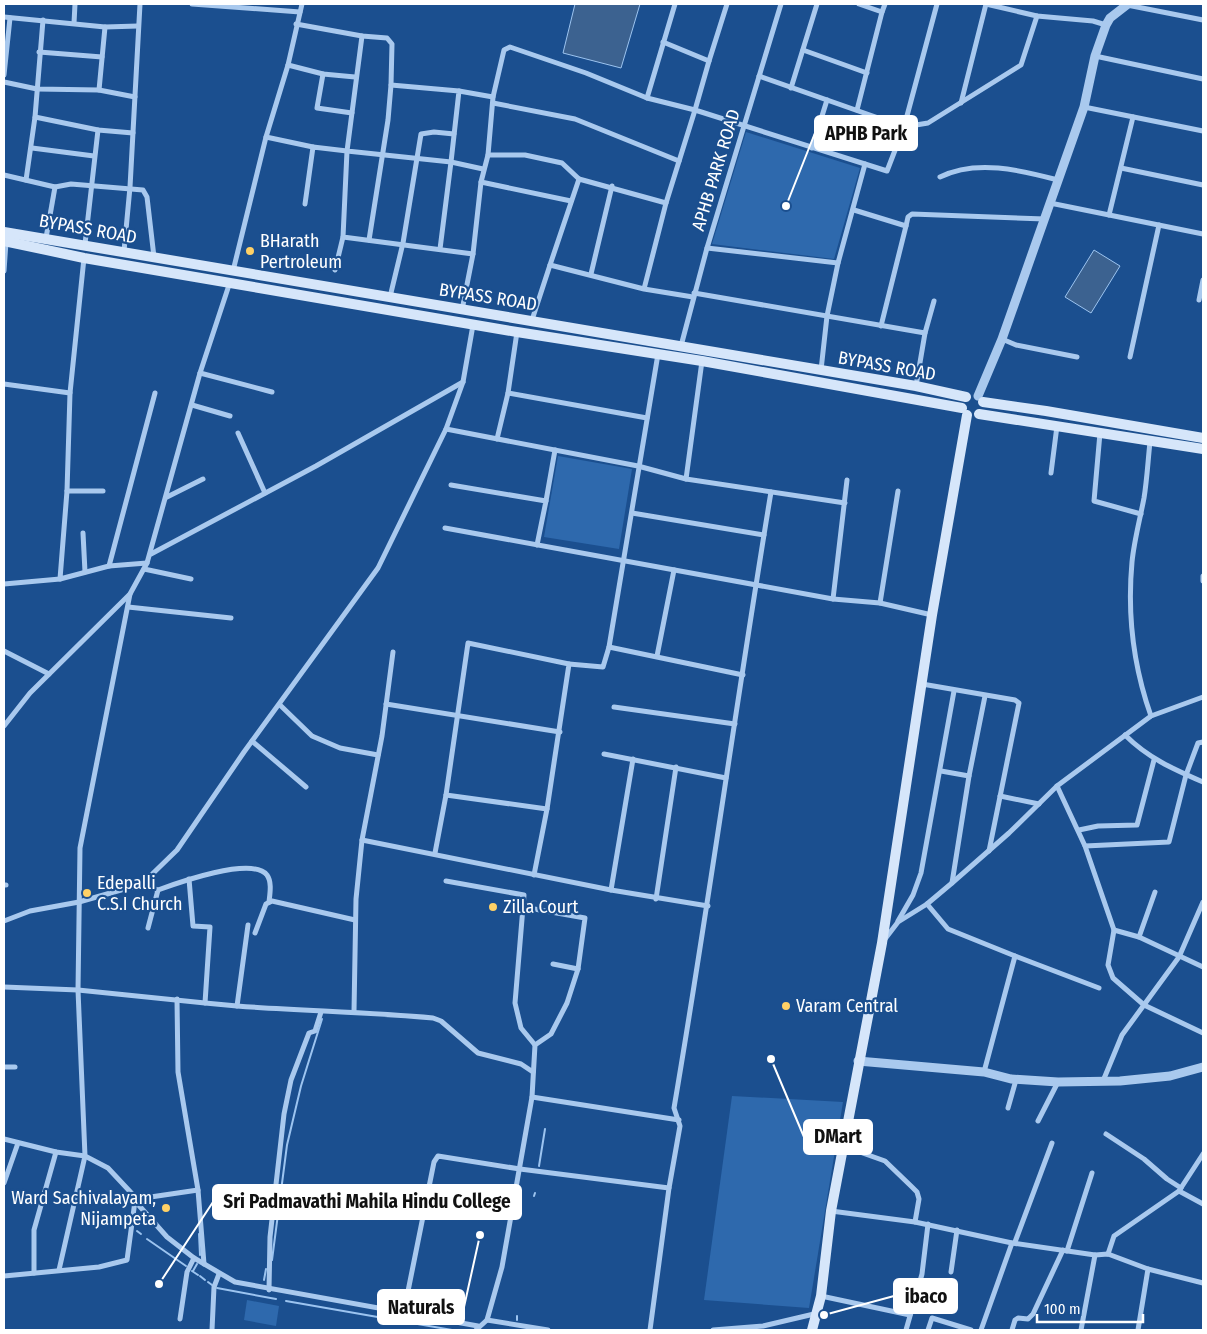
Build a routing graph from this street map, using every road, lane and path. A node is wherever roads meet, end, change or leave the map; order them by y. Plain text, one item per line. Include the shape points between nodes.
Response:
1 (75, 4) edge
2 (140, 4) edge
3 (192, 4) edge
4 (214, 4) edge
5 (302, 4) edge
6 (675, 4) edge
7 (727, 4) edge
8 (781, 4) edge
9 (816, 4) edge
10 (859, 4) edge
11 (884, 4) edge
12 (938, 4) edge
13 (986, 4) edge
14 (1127, 4) edge
15 (278, 6) edge
16 (300, 12) junction
17 (882, 12) junction
18 (1037, 16) junction
19 (7, 17) edge
20 (43, 20) junction
21 (1203, 20) edge
22 (74, 23) junction
23 (296, 24) junction
24 (1103, 24) junction
25 (138, 26) junction
26 (105, 27) junction
27 (362, 36) junction
28 (663, 42) junction
29 (803, 50) junction
30 (39, 52) junction
31 (1095, 56) junction
32 (102, 57) junction
33 (709, 61) junction
34 (288, 65) junction
35 (867, 72) junction
36 (4, 74) edge
37 (323, 74) junction
38 (759, 76) junction
39 (355, 77) junction
40 (1203, 79) edge
41 (4, 82) edge
42 (391, 85) junction
43 (791, 88) junction
44 (37, 89) junction
45 (99, 90) junction
46 (459, 92) junction
47 (135, 97) junction
48 (493, 97) junction
49 (647, 98) junction
50 (827, 100) junction
51 (493, 103) junction
52 (961, 103) junction
53 (1084, 107) junction
54 (695, 110) junction
55 (857, 110) junction
56 (352, 112) junction
57 (35, 117) junction
58 (1133, 117) junction
59 (743, 127) junction
60 (904, 127) junction
61 (98, 130) junction
62 (1203, 131) edge
63 (133, 133) junction
64 (454, 134) junction
65 (266, 137) junction
66 (313, 147) junction
67 (32, 148) junction
68 (812, 148) junction
69 (347, 151) junction
70 (383, 154) junction
71 (488, 155) junction
72 (94, 156) junction
73 (416, 157) junction
74 (679, 161) junction
75 (452, 162) junction
76 (865, 164) junction
77 (1121, 168) junction
78 (483, 169) junction
79 (4, 174) edge
80 (940, 177) dead end
81 (579, 179) junction
82 (26, 180) junction
83 (1058, 180) junction
84 (481, 182) junction
85 (90, 185) junction
86 (1203, 185) edge
87 (612, 186) junction
88 (55, 187) junction
89 (130, 187) junction
90 (571, 201) junction
91 (666, 203) junction
92 (1050, 203) junction
93 (305, 204) dead end
94 (854, 210) junction
95 (1110, 215) junction
96 (1045, 219) junction
97 (1159, 225) junction
98 (906, 226) junction
99 (1203, 234) edge
100 (342, 237) junction
101 (5, 238) edge
102 (46, 238) junction
103 (370, 240) junction
104 (85, 244) junction
105 (403, 244) junction
106 (707, 248) junction
107 (440, 249) junction
108 (124, 251) junction
109 (473, 254) junction
110 (84, 258) junction
111 (154, 258) junction
112 (550, 264) junction
113 (838, 264) junction
114 (335, 270) dead end
115 (4, 271) edge
116 (591, 274) junction
117 (231, 277) junction
118 (1203, 280) edge
119 (644, 289) junction
120 (694, 295) junction
121 (390, 297) junction
122 (1199, 300) dead end
123 (934, 301) dead end
124 (462, 310) junction
125 (827, 316) junction
126 (532, 320) junction
127 (473, 324) junction
128 (881, 326) junction
129 (517, 332) junction
130 (925, 333) junction
131 (1002, 340) junction
132 (681, 346) junction
133 (658, 354) junction
134 (1130, 356) dead end
135 (1077, 357) dead end
136 (702, 361) junction
137 (821, 370) junction
138 (200, 373) junction
139 (463, 382) junction
140 (4, 384) edge
141 (916, 386) junction
142 (272, 392) dead end
143 (70, 393) junction
144 (155, 393) dead end
145 (508, 393) junction
146 (966, 397) junction
147 (980, 399) junction
148 (192, 404) junction
149 (964, 411) junction
150 (979, 414) junction
151 (230, 416) dead end
152 (647, 418) junction
153 (1057, 426) junction
154 (446, 429) junction
155 (238, 433) dead end
156 (1100, 433) junction
157 (1203, 438) edge
158 (497, 439) junction
159 (1150, 442) junction
160 (1203, 449) edge
161 (555, 450) junction
162 (638, 466) junction
163 (1051, 473) dead end
164 (203, 479) dead end
165 (686, 479) junction
166 (847, 480) dead end
167 (451, 485) dead end
168 (103, 491) dead end
169 (898, 491) dead end
170 (67, 492) junction
171 (771, 492) junction
172 (265, 493) junction
173 (167, 497) junction
174 (546, 501) junction
175 (845, 504) junction
176 (632, 513) junction
177 (1141, 514) junction
178 (445, 528) dead end
179 (83, 533) dead end
180 (764, 535) junction
181 (537, 545) junction
182 (151, 554) junction
183 (624, 560) junction
184 (109, 566) junction
185 (146, 566) junction
186 (674, 570) junction
187 (85, 572) junction
188 (1203, 576) edge
189 (60, 579) junction
190 (191, 579) dead end
191 (1203, 581) edge
192 (4, 584) edge
193 (758, 585) junction
194 (130, 594) junction
195 (833, 599) junction
196 (880, 604) junction
197 (128, 607) junction
198 (932, 615) junction
199 (231, 618) dead end
200 (609, 647) junction
201 (4, 651) edge
202 (393, 652) dead end
203 (657, 656) junction
204 (569, 664) junction
205 (49, 674) junction
206 (743, 675) junction
207 (922, 684) junction
208 (954, 691) junction
209 (985, 696) junction
210 (1203, 697) edge
211 (386, 704) junction
212 (280, 705) junction
213 (614, 707) dead end
214 (456, 716) junction
215 (1151, 716) junction
216 (734, 724) junction
217 (4, 726) edge
218 (560, 732) junction
219 (1125, 735) junction
220 (252, 741) junction
221 (1203, 742) edge
222 (604, 754) dead end
223 (378, 755) junction
224 (633, 759) junction
225 (1154, 760) junction
226 (676, 767) junction
227 (941, 772) junction
228 (1186, 775) junction
229 (969, 776) junction
230 (726, 778) junction
231 (1203, 782) edge
232 (1057, 786) junction
233 (306, 787) dead end
234 (446, 795) junction
235 (1000, 796) junction
236 (1039, 804) junction
237 (547, 809) junction
238 (1079, 830) junction
239 (362, 840) junction
240 (1086, 846) junction
241 (989, 852) junction
242 (435, 853) junction
243 (534, 875) junction
244 (189, 879) junction
245 (446, 881) dead end
246 (952, 883) junction
247 (142, 884) junction
248 (158, 890) junction
249 (611, 890) junction
250 (1155, 892) dead end
251 (656, 899) junction
252 (79, 902) junction
253 (268, 902) junction
254 (1203, 902) edge
255 (927, 904) junction
256 (708, 906) junction
257 (523, 907) junction
258 (4, 920) edge
259 (355, 920) junction
260 (898, 922) junction
261 (248, 926) dead end
262 (148, 928) dead end
263 (1114, 930) junction
264 (255, 933) dead end
265 (1139, 937) junction
266 (882, 943) junction
267 (1015, 956) junction
268 (1179, 958) junction
269 (553, 964) dead end
270 (1203, 967) edge
271 (578, 968) junction
272 (4, 987) edge
273 (1099, 988) dead end
274 (78, 990) junction
275 (177, 999) junction
276 (205, 1003) junction
277 (1144, 1005) junction
278 (237, 1006) junction
279 (354, 1011) junction
280 (321, 1012) junction
281 (1203, 1033) edge
282 (535, 1045) junction
283 (858, 1061) junction
284 (4, 1067) edge
285 (15, 1067) dead end
286 (1203, 1067) edge
287 (533, 1072) junction
288 (984, 1072) junction
289 (1016, 1080) junction
290 (1103, 1081) junction
291 (1058, 1082) junction
292 (532, 1097) junction
293 (1008, 1108) dead end
294 (679, 1120) junction
295 (1038, 1121) dead end
296 (1106, 1134) dead end
297 (4, 1139) edge
298 (1052, 1142) dead end
299 (18, 1143) junction
300 (843, 1146) junction
301 (56, 1152) junction
302 (1203, 1154) edge
303 (85, 1156) junction
304 (1197, 1164) junction
305 (1203, 1166) edge
306 (520, 1169) junction
307 (1092, 1173) dead end
308 (4, 1183) edge
309 (669, 1188) junction
310 (198, 1190) junction
311 (1180, 1190) junction
312 (136, 1200) junction
313 (1203, 1204) edge
314 (831, 1211) junction
315 (915, 1222) junction
316 (928, 1224) junction
317 (957, 1230) junction
318 (1013, 1242) junction
319 (1065, 1251) junction
320 (1108, 1254) junction
321 (1095, 1255) junction
322 (194, 1258) junction
323 (204, 1264) junction
324 (59, 1270) junction
325 (1148, 1270) junction
326 (951, 1272) dead end
327 (34, 1273) junction
328 (219, 1274) junction
329 (4, 1276) edge
330 (1203, 1283) edge
331 (269, 1290) junction
332 (820, 1296) junction
333 (404, 1311) junction
334 (814, 1314) junction
335 (910, 1315) junction
336 (180, 1319) dead end
337 (487, 1320) junction
338 (477, 1328) edge
339 (739, 1329) edge
340 (212, 1330) edge
341 (547, 1330) edge
342 (650, 1330) edge
343 (713, 1330) edge
344 (812, 1330) edge
345 (906, 1330) edge
346 (928, 1330) edge
347 (971, 1330) edge
348 (980, 1330) edge
349 (1012, 1330) edge
350 (1081, 1330) edge
351 (1138, 1330) edge

1 - 22 street
2 - 25 street
3 - 4 street
4 - 15 street
5 - 16 street
6 - 28 street
7 - 33 street
8 - 38 street, APHB PARK ROAD
9 - 29 street
10 - 17 street
11 - 17 street
12 - 60 street
13 - 18 street
13 - 52 street
14 - 21 street
14 - 24 street
15 - 16 street
16 - 23 street
17 - 35 street
18 - 24 street
18 - 52 street via 1021,64
19 - 20 street
19 - 36 street
20 - 22 street
20 - 30 street
22 - 26 street
23 - 27 street
23 - 34 street
24 - 31 street
25 - 26 street
25 - 47 street
26 - 32 street
27 - 39 street
27 - 42 street via 390,40
28 - 33 street
28 - 49 street
29 - 35 street
29 - 43 street
30 - 32 street
30 - 44 street
31 - 40 street
31 - 53 street
32 - 45 street
33 - 54 street
34 - 37 street
34 - 65 street
35 - 55 street
37 - 39 street
37 - 56 street via 317,108
38 - 43 street
38 - 59 street, APHB PARK ROAD
39 - 56 street
41 - 44 street
42 - 46 street
42 - 70 street
43 - 50 street
44 - 45 street
44 - 57 street
45 - 47 street
46 - 48 street
46 - 64 street
47 - 63 street
48 - 49 street via 500,59 504,50 510,47
48 - 51 street
49 - 54 street
50 - 55 street
50 - 68 street
51 - 71 street
51 - 74 street via 574,119
52 - 60 street via 928,124
53 - 58 street
53 - 83 street
54 - 59 street
54 - 74 street
55 - 60 street
56 - 69 street
57 - 61 street
57 - 67 street
58 - 62 street
58 - 77 street
59 - 68 street
59 - 106 street, APHB PARK ROAD
60 - 76 street via 887,171
61 - 63 street
61 - 72 street
63 - 89 street
64 - 73 street via 421,134
64 - 75 street
65 - 66 street
65 - 117 street
66 - 69 street
66 - 93 street
67 - 72 street
67 - 82 street
68 - 76 street
69 - 70 street
69 - 100 street
70 - 73 street
70 - 103 street
71 - 78 street
71 - 81 street via 525,155 562,163
72 - 85 street
73 - 75 street
73 - 105 street
74 - 91 street
75 - 78 street
75 - 107 street
76 - 94 street
77 - 86 street
77 - 95 street
78 - 84 street
79 - 82 street
80 - 83 street via 971,166
81 - 87 street
81 - 90 street
82 - 88 street
83 - 92 street
84 - 90 street
84 - 109 street
85 - 88 street
85 - 89 street
85 - 104 street
87 - 91 street
87 - 116 street
88 - 102 street
89 - 108 street
89 - 111 street via 143,190 147,197
90 - 112 street
91 - 119 street
92 - 95 street
92 - 96 street
94 - 98 street
94 - 113 street
95 - 97 street
96 - 98 street via 918,214 908,218
96 - 131 street
97 - 99 street
97 - 134 street
98 - 128 street
100 - 103 street
100 - 114 street
101 - 102 main road, BYPASS ROAD
101 - 110 main road, BYPASS ROAD
101 - 115 street
102 - 104 main road, BYPASS ROAD
103 - 105 street
104 - 108 main road, BYPASS ROAD
105 - 107 street
105 - 121 street
106 - 113 street
106 - 120 street, APHB PARK ROAD
107 - 109 street
108 - 111 main road, BYPASS ROAD
109 - 124 street
110 - 117 main road, BYPASS ROAD
110 - 143 street
111 - 117 main road, BYPASS ROAD
112 - 116 street
112 - 126 street
113 - 125 street
116 - 119 street
117 - 121 main road, BYPASS ROAD
117 - 127 main road, BYPASS ROAD
117 - 138 street
118 - 122 street
119 - 120 street
120 - 125 street
120 - 132 street, APHB PARK ROAD
121 - 124 main road, BYPASS ROAD
123 - 130 street
124 - 126 main road, BYPASS ROAD
125 - 128 street
125 - 137 street
126 - 132 main road, BYPASS ROAD
127 - 129 main road, BYPASS ROAD
127 - 139 street
128 - 130 street
129 - 133 main road, BYPASS ROAD
129 - 145 street
130 - 141 street
131 - 135 street
131 - 147 street
132 - 137 main road, BYPASS ROAD
133 - 136 main road, BYPASS ROAD
133 - 152 street
136 - 149 main road, BYPASS ROAD
136 - 165 street
137 - 141 main road, BYPASS ROAD
138 - 142 street
138 - 148 street
139 - 154 street
139 - 172 street
140 - 143 street
141 - 146 main road, BYPASS ROAD
143 - 170 street
144 - 184 street
145 - 152 street
145 - 158 street
146 - 147 main road via 972,395
146 - 149 main road
147 - 150 main road via 983,409
147 - 157 main road
148 - 151 street
148 - 173 street
149 - 150 main road via 973,416
149 - 198 main road
150 - 153 main road
152 - 162 street
153 - 156 main road
153 - 163 street
154 - 158 street
154 - 212 street via 378,568
155 - 172 street
156 - 159 main road
156 - 177 street via 1094,501
158 - 161 street
159 - 160 main road
159 - 177 street
161 - 162 street
161 - 174 street
162 - 165 street
162 - 176 street
164 - 173 street
165 - 171 street
166 - 175 street
167 - 174 street
168 - 170 street
169 - 196 street
170 - 189 street
171 - 175 street
171 - 180 street
172 - 182 street
173 - 182 street
174 - 181 street
175 - 195 street
176 - 180 street
176 - 183 street
177 - 215 street via 1132,561 1130,615 1139,682
178 - 181 street
179 - 187 street
180 - 193 street
181 - 183 street
182 - 185 street
183 - 186 street
183 - 200 street
184 - 185 street
184 - 187 street
185 - 190 street
185 - 194 street
186 - 193 street
186 - 203 street
187 - 189 street
188 - 191 street
189 - 192 street
193 - 195 street
193 - 206 street
194 - 197 street
194 - 205 street
195 - 196 street
196 - 198 street
197 - 199 street
197 - 252 street via 80,848
198 - 207 main road
200 - 203 street
200 - 204 street via 603,667
201 - 205 street
202 - 211 street
203 - 206 street
204 - 214 street via 468,643
204 - 218 street
205 - 217 street
206 - 216 street
207 - 208 street
207 - 266 main road
208 - 209 street
208 - 227 street
209 - 229 street
209 - 235 street via 1018,703
210 - 215 street
211 - 214 street
211 - 223 street
212 - 220 street
212 - 223 street via 312,736 340,748
213 - 216 street
214 - 218 street
214 - 234 street
215 - 219 street
216 - 230 street
218 - 237 street
219 - 225 street
219 - 232 street
220 - 233 street
220 - 247 street via 177,850
221 - 228 street via 1196,746
222 - 224 street
223 - 239 street
224 - 226 street
224 - 249 street
225 - 228 street
225 - 238 street via 1137,825
226 - 230 street
226 - 251 street
227 - 229 street
227 - 260 street via 919,881
228 - 231 street
228 - 240 street via 1169,842
229 - 246 street
230 - 256 street
232 - 236 street
232 - 238 street
234 - 237 street
234 - 242 street
235 - 236 street
235 - 241 street
236 - 241 street
237 - 243 street
238 - 240 street
239 - 242 street
239 - 259 street
240 - 263 street
241 - 246 street
242 - 243 street
243 - 249 street
244 - 248 street
244 - 253 street via 243,868 260,869 268,876
244 - 276 street via 193,926 210,927
245 - 257 street via 524,894
246 - 255 street
247 - 248 street
247 - 252 street
248 - 262 street
249 - 251 street
250 - 265 street
251 - 256 street
252 - 258 street via 30,911
252 - 274 street
253 - 259 street
253 - 264 street
254 - 268 street
255 - 260 street
255 - 267 street via 948,929
256 - 294 street via 674,1108
257 - 271 street via 585,918
257 - 282 street via 515,1003 521,1028
259 - 279 street
260 - 266 street
261 - 278 street
263 - 265 street
263 - 277 street via 1108,965 1113,978
265 - 268 street
266 - 283 main road
267 - 273 street
267 - 288 street
268 - 270 street
268 - 277 street
269 - 271 street
271 - 282 street via 567,1003 551,1034
272 - 274 street
274 - 275 street
274 - 303 street
275 - 276 street
275 - 310 street via 178,1072
276 - 278 street
277 - 281 street
277 - 290 street via 1122,1035
278 - 280 street
279 - 280 street
279 - 287 street via 433,1018 441,1021 478,1053 521,1064
280 - 331 street via 315,1031 309,1033 284,1114 270,1237
282 - 287 street
283 - 288 street
283 - 300 main road
284 - 285 street
286 - 290 street via 1170,1076
287 - 292 street
288 - 289 street
289 - 291 street
289 - 293 street
290 - 291 street
291 - 295 street
292 - 294 street
292 - 306 street
294 - 309 street
296 - 311 street via 1144,1159
297 - 299 street
298 - 318 street
299 - 301 street
299 - 308 street
300 - 314 main road
300 - 315 street via 886,1161 912,1187 919,1199
301 - 303 street
301 - 327 street via 34,1230
302 - 304 street
303 - 312 street via 108,1168
303 - 324 street
304 - 305 street
304 - 311 street
306 - 309 street
306 - 333 street via 441,1155 435,1158
306 - 337 street via 502,1267
307 - 319 street
309 - 342 street
310 - 312 street
310 - 323 street
311 - 313 street
311 - 320 street via 1114,1236
312 - 322 street via 162,1232
312 - 324 street via 127,1260 99,1267
314 - 315 street
314 - 332 main road
315 - 316 street
316 - 317 street
316 - 335 street via 922,1274
317 - 318 street
317 - 326 street
318 - 319 street
318 - 348 street
319 - 321 street
319 - 349 street via 1033,1314 1028,1319 1015,1320
320 - 321 street
320 - 325 street
321 - 350 street
322 - 323 street
322 - 336 street via 187,1272
323 - 328 street
324 - 327 street
325 - 330 street
325 - 351 street
327 - 329 street
328 - 331 street via 235,1282
328 - 340 street via 214,1287
331 - 333 street
332 - 334 main road
332 - 335 street
333 - 338 street
334 - 339 street
334 - 344 main road
335 - 345 street
337 - 338 street
337 - 341 street
339 - 343 street
346 - 347 street via 932,1318

